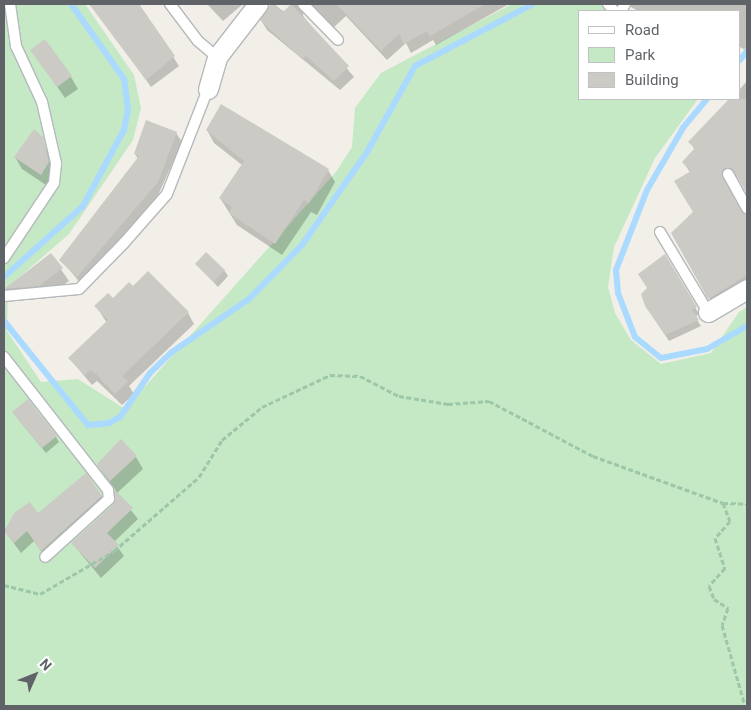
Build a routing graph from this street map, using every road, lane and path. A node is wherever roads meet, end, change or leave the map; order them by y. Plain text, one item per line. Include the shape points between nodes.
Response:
1 (10, 4) edge
2 (170, 4) edge
3 (258, 4) edge
4 (303, 4) edge
5 (338, 40) dead end
6 (216, 57) junction
7 (208, 89) joint
8 (728, 174) dead end
9 (747, 208) edge
10 (660, 232) dead end
11 (4, 258) edge
12 (747, 289) edge
13 (4, 296) edge
14 (708, 312) joint
15 (4, 358) edge
16 (723, 503) junction
17 (747, 504) edge
18 (45, 557) dead end
19 (4, 585) edge
20 (746, 706) edge

1 - 11 lane via 16,46 47,117 56,163 54,183
2 - 6 lane via 198,42
3 - 6 street
4 - 5 lane
6 - 7 street
7 - 13 lane via 167,194 79,289
8 - 9 lane
10 - 14 lane
12 - 14 street
15 - 18 lane via 108,490 109,499
16 - 17 path
16 - 19 path via 593,456 489,401 448,404 399,396 360,376 330,375 262,407 222,440 199,477 114,552 40,594
16 - 20 path via 730,521 715,538 725,568 709,586 714,598 728,608 722,625

